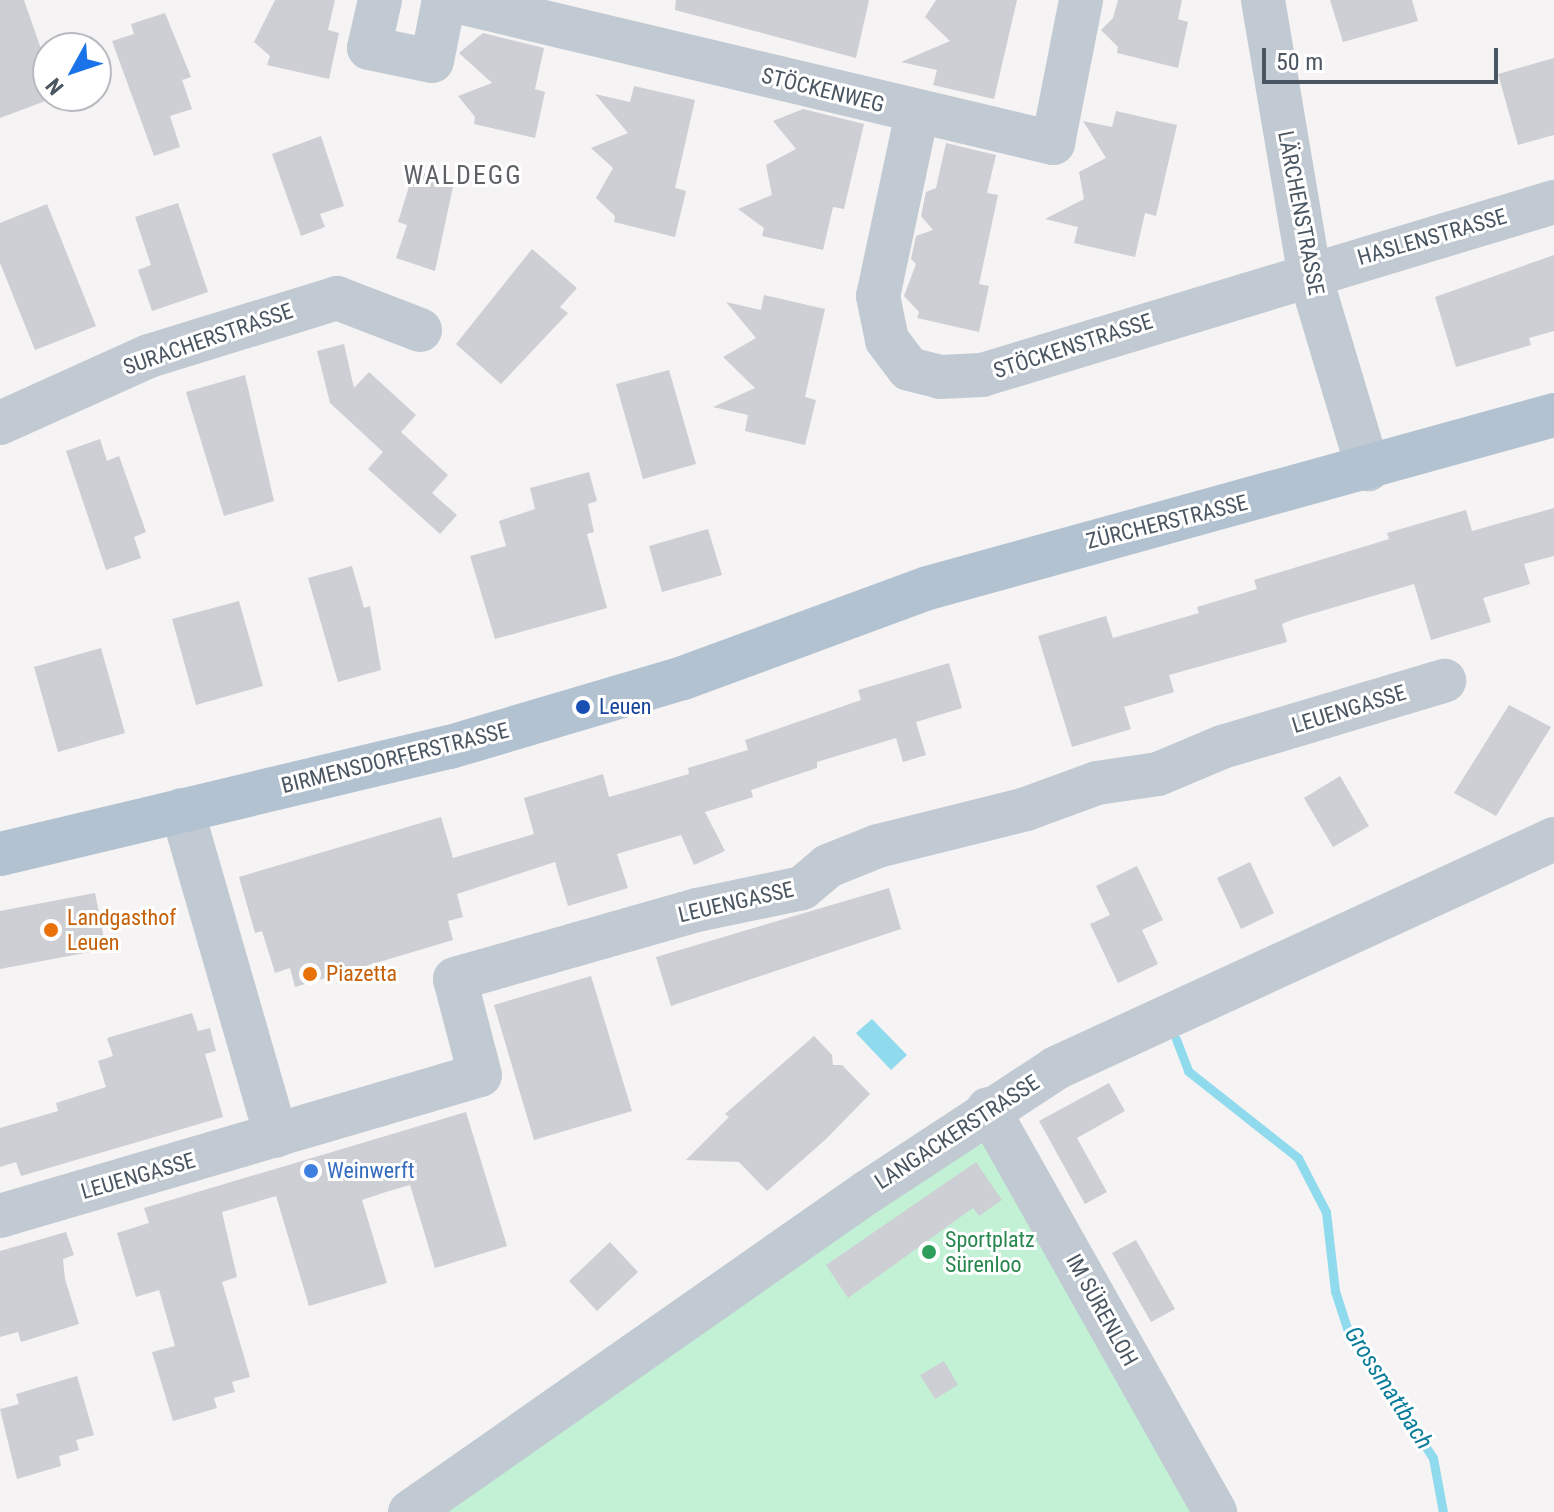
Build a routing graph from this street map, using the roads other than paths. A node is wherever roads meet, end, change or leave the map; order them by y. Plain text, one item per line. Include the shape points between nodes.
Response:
1 (380, 0) edge
2 (444, 0) edge
3 (451, 0) edge
4 (1081, 0) edge
5 (1263, 0) edge
6 (917, 113) junction
7 (1554, 202) edge
8 (1309, 272) junction
9 (420, 330) dead end
10 (1554, 415) edge
11 (0, 423) edge
12 (1368, 469) junction
13 (785, 643) joint
14 (1444, 681) dead end
15 (182, 810) junction
16 (1554, 839) edge
17 (0, 854) edge
18 (988, 1109) junction
19 (276, 1136) junction
20 (0, 1216) edge
21 (410, 1512) edge
22 (1215, 1512) edge

1 - 2 street via 369,48 432,61
3 - 6 street, STÖCKENWEG
4 - 6 street, STÖCKENWEG via 1053,143
5 - 8 street, LÄRCHENSTRASSE
6 - 8 street, STÖCKENSTRASSE via 878,296 887,340 909,369 940,377 982,375
7 - 8 street, HASLENSTRASSE
8 - 12 street, LÄRCHENSTRASSE
9 - 11 street, SURACHERSTRASSE via 337,298 149,356
10 - 12 main road, ZÜRCHERSTRASSE
12 - 13 main road, ZÜRCHERSTRASSE via 928,588
13 - 15 main road, BIRMENSDORFERSTRASSE via 450,747
14 - 19 street, LEUENGASSE via 1222,747 1158,774 1097,783 1026,809 878,846 828,866 802,888 697,910 455,979 480,1075
15 - 17 main road, BIRMENSDORFERSTRASSE
15 - 19 street
16 - 18 street, LANGACKERSTRASSE via 1129,1031
18 - 21 street, LANGACKERSTRASSE
18 - 22 street, IM SÜRENLOH
19 - 20 street, LEUENGASSE

